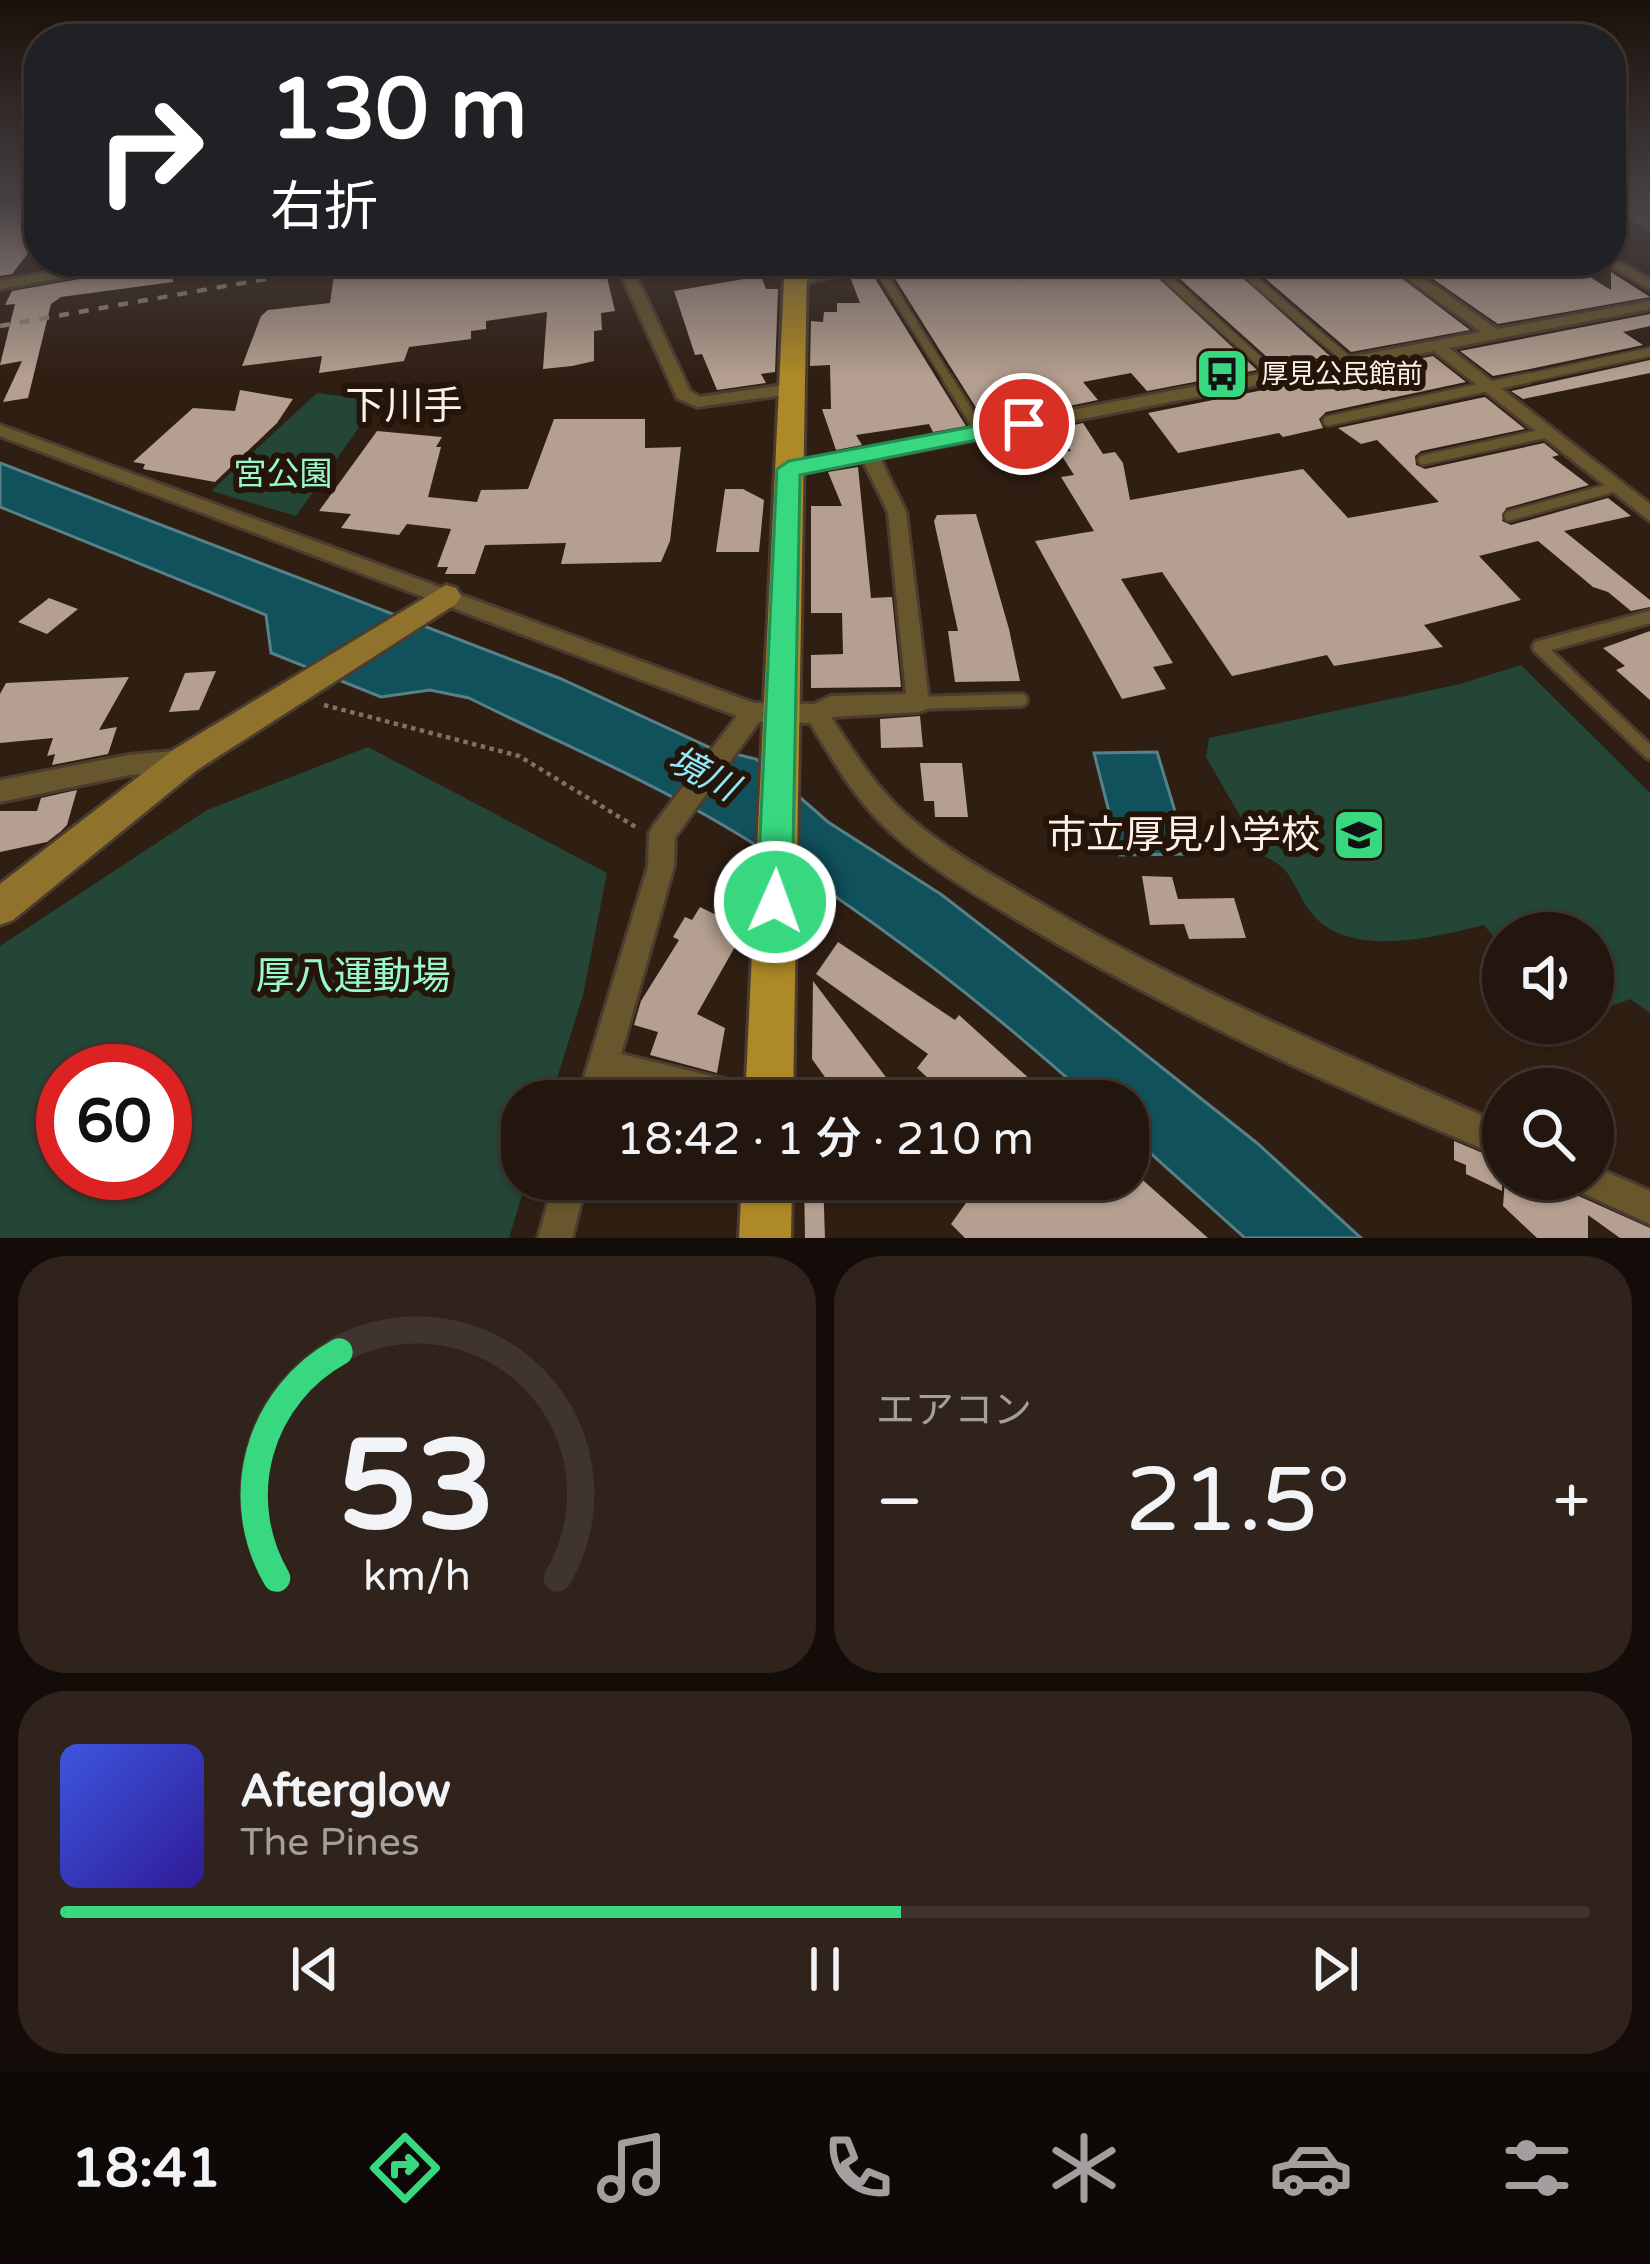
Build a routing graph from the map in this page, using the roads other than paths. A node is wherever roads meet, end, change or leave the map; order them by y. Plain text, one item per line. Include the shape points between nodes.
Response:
1 (48, 276) edge
2 (629, 276) edge
3 (796, 276) edge
4 (884, 276) edge
5 (1165, 276) edge
6 (1250, 276) edge
7 (1411, 276) edge
8 (36, 278) joint
9 (0, 285) edge
10 (1650, 305) edge
11 (1495, 335) junction
12 (1437, 346) junction
13 (1650, 352) edge
14 (1351, 363) junction
15 (1277, 376) junction
16 (1486, 385) junction
17 (790, 389) junction
18 (1328, 421) dead end
19 (0, 430) edge
20 (982, 433) junction
21 (1547, 433) junction
22 (869, 454) junction
23 (1423, 460) dead end
24 (789, 469) junction
25 (1616, 487) junction
26 (1650, 514) edge
27 (1509, 516) dead end
28 (436, 603) junction
29 (1650, 617) edge
30 (1022, 700) dead end
31 (918, 703) junction
32 (775, 720) junction
33 (1650, 753) edge
34 (185, 760) junction
35 (0, 790) edge
36 (0, 907) edge
37 (602, 1064) junction
38 (598, 1080) edge
39 (667, 1080) edge
40 (770, 1080) edge
41 (1482, 1131) edge
42 (1614, 1191) edge
43 (565, 1200) edge
44 (766, 1200) edge
45 (1650, 1208) edge
46 (555, 1238) edge
47 (765, 1238) edge

1 - 8 street
2 - 17 street via 683,394 697,402
3 - 17 main road
4 - 20 lane
5 - 15 lane
6 - 14 lane
7 - 11 street
8 - 9 street
10 - 11 street
11 - 12 street
12 - 14 street
12 - 16 street
13 - 16 lane
14 - 15 street
15 - 20 street
16 - 18 lane
16 - 21 street
17 - 24 main road
19 - 28 street
20 - 22 street
21 - 23 lane
21 - 25 street
22 - 24 street
22 - 31 street via 896,512
24 - 32 main road
25 - 26 street
25 - 27 lane
28 - 32 street
28 - 34 street
29 - 33 lane via 1539,647
30 - 31 lane
31 - 32 street via 831,705
32 - 37 street via 661,838 661,866
32 - 40 main road
32 - 41 street via 898,824 1068,937
34 - 35 street
34 - 36 street
37 - 38 street
37 - 39 street
42 - 45 street
43 - 46 street
44 - 47 main road

